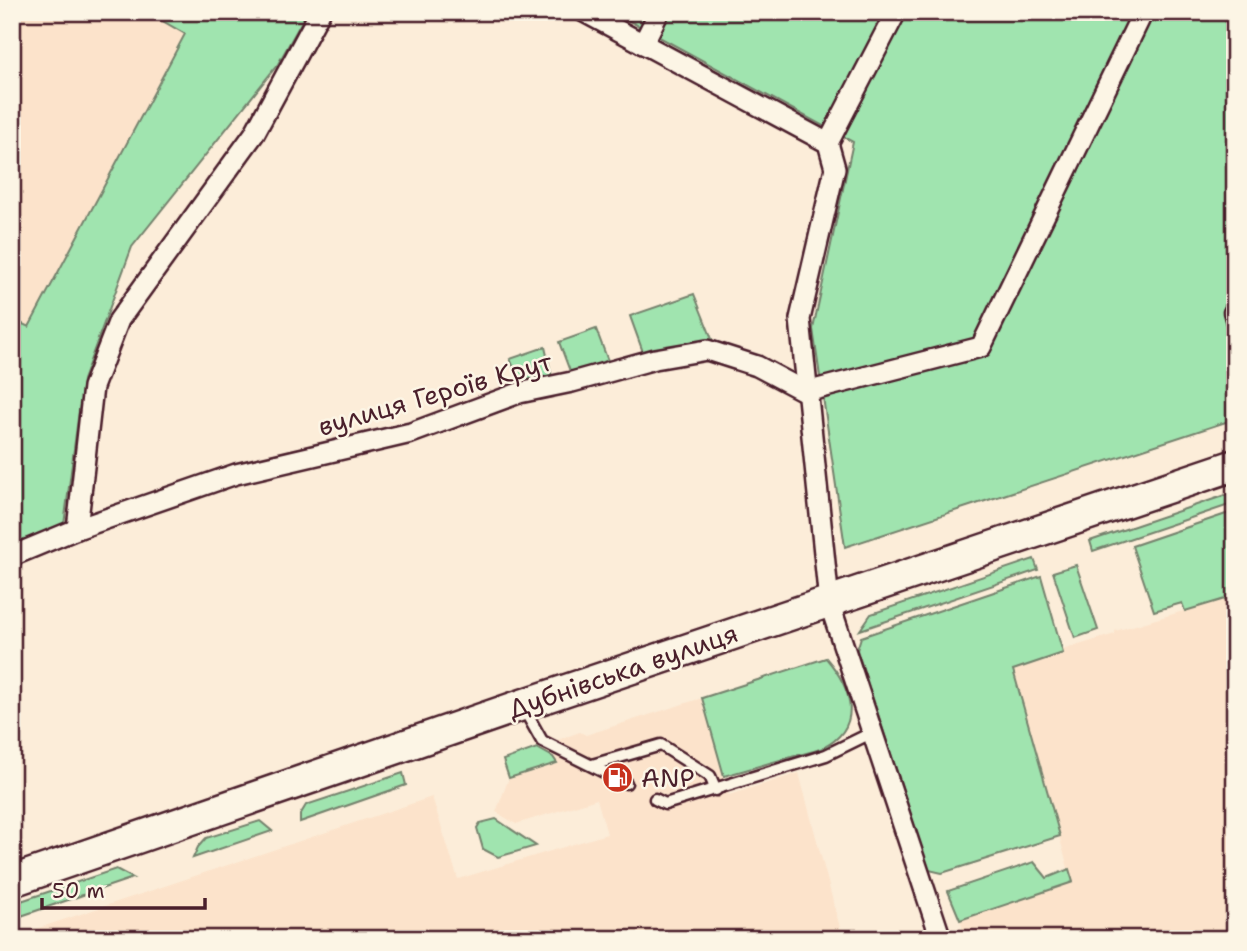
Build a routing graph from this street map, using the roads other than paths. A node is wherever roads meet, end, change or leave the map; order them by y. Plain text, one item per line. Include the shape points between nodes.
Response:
1 (320, 12) edge
2 (584, 12) edge
3 (659, 12) edge
4 (896, 12) edge
5 (1143, 12) edge
6 (643, 44) junction
7 (828, 143) junction
8 (1235, 300) edge
9 (1235, 333) edge
10 (806, 392) junction
11 (1235, 465) edge
12 (77, 529) junction
13 (12, 556) edge
14 (829, 602) junction
15 (522, 705) junction
16 (871, 733) junction
17 (592, 765) junction
18 (626, 783) dead end
19 (716, 790) junction
20 (655, 799) dead end
21 (12, 881) edge
22 (941, 939) edge

1 - 12 street via 254,134 119,320 93,387
2 - 6 street
3 - 6 street
4 - 7 street
5 - 10 street via 981,347
6 - 7 street
7 - 10 street via 835,168 800,319
8 - 9 lane via 1229,312
10 - 12 street, вулиця Героїв Крут via 757,366 708,350 655,359 519,393 411,433 236,474
10 - 14 street
11 - 14 main road, Дубнівська вулиця
12 - 13 street, вулиця Героїв Крут
14 - 15 main road, Дубнівська вулиця
14 - 16 street
15 - 17 lane via 542,741
15 - 21 main road, Дубнівська вулиця
16 - 19 lane via 827,755
16 - 22 street
17 - 18 lane
17 - 19 lane via 661,745 710,776
19 - 20 lane via 665,804

